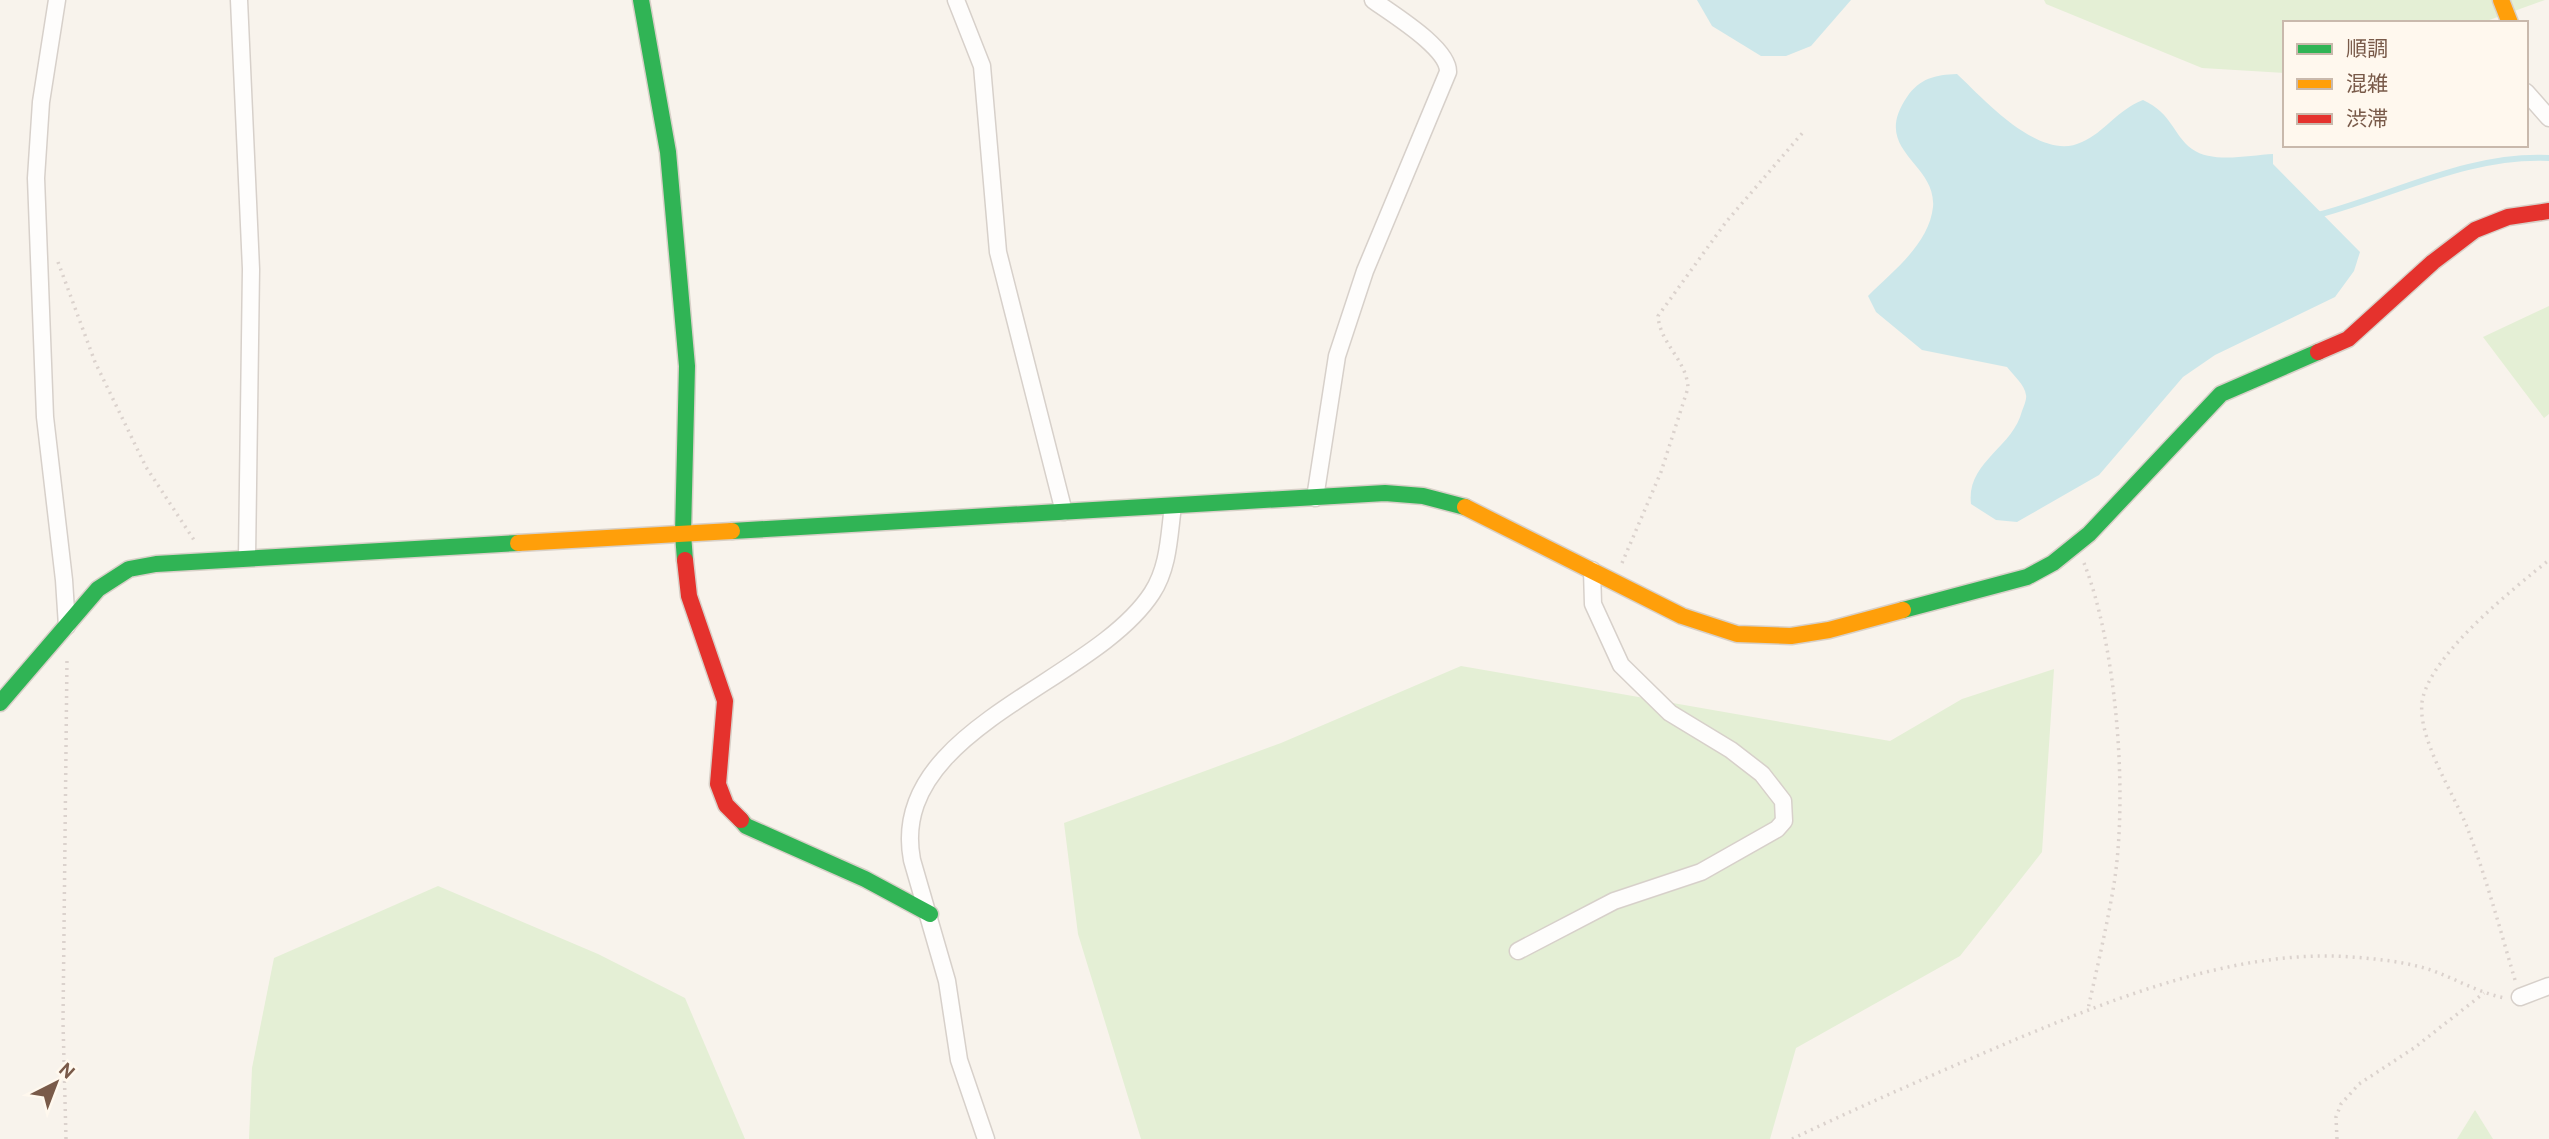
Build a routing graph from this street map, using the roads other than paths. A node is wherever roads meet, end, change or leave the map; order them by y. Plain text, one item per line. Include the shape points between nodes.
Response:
1 (57, 0) edge
2 (239, 0) edge
3 (641, 0) edge
4 (957, 0) edge
5 (1373, 0) edge
6 (2501, 0) edge
7 (2509, 21) edge
8 (2528, 95) edge
9 (2549, 118) edge
10 (2549, 211) edge
11 (1315, 498) junction
12 (1173, 506) junction
13 (1064, 512) junction
14 (683, 534) junction
15 (247, 556) junction
16 (1592, 570) junction
17 (67, 626) junction
18 (0, 703) edge
19 (930, 914) junction
20 (1518, 951) dead end
21 (2549, 986) edge
22 (2520, 997) road end
23 (986, 1139) edge

1 - 17 street via 45,61 36,178 45,417
2 - 15 street via 251,269
3 - 14 street via 668,152 687,366
4 - 13 street via 982,65 998,252
5 - 11 street via 1442,53 1448,72 1365,271 1337,356
6 - 7 street
8 - 9 street
10 - 16 street via 2508,217 2474,230 2348,339 2221,394 2077,544 2053,563 2011,582 1829,630 1754,636 1682,617
11 - 12 street
11 - 16 street via 1385,494 1451,502
12 - 13 street
12 - 19 street via 1163,572 1123,628 964,738 933,771 913,817 909,839
13 - 14 street
14 - 15 street
14 - 19 street via 689,596 725,701 718,784 726,806 746,826 865,879
15 - 17 street via 129,569 98,589
16 - 20 street via 1593,604 1621,665 1670,713 1762,774 1786,812 1777,829 1701,872 1614,901
17 - 18 street
19 - 23 street via 952,1006 959,1060
21 - 22 street

